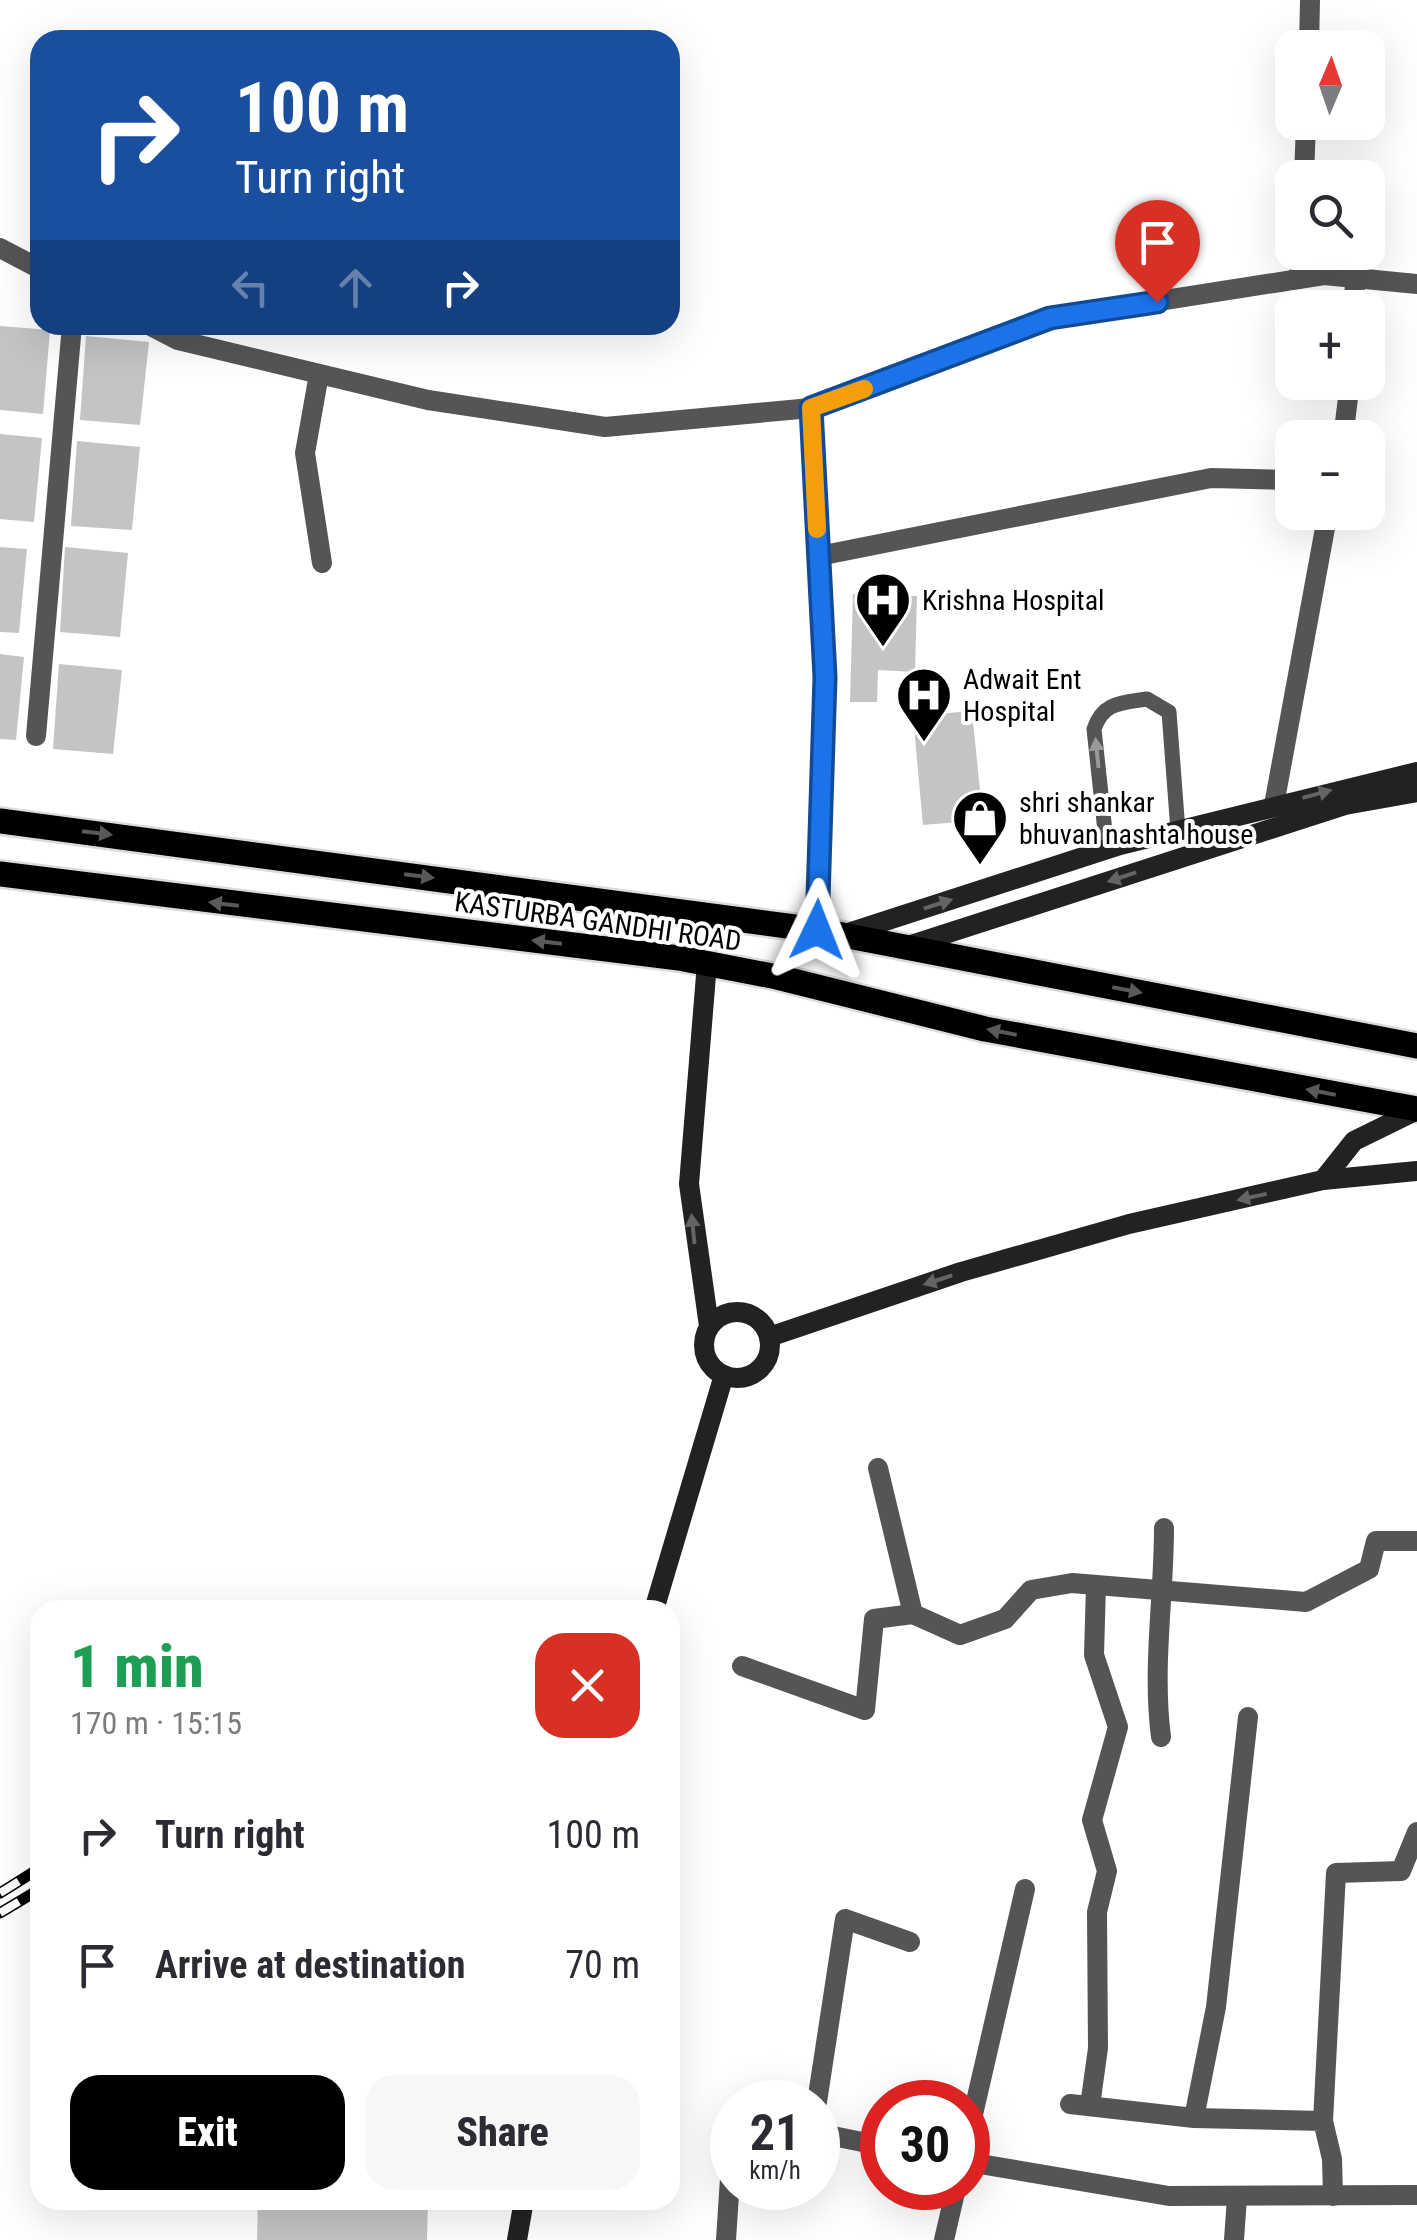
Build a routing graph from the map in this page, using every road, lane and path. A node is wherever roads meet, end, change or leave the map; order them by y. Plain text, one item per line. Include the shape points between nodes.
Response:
1 (1310, 0) edge
2 (1309, 30) edge
3 (0, 248) edge
4 (30, 263) edge
5 (1299, 270) edge
6 (1356, 278) junction
7 (1299, 279) junction
8 (1417, 284) edge
9 (1355, 290) edge
10 (71, 335) edge
11 (168, 335) edge
12 (319, 374) junction
13 (811, 408) junction
14 (1275, 480) edge
15 (1325, 530) edge
16 (819, 556) junction
17 (322, 563) dead end
18 (36, 736) dead end
19 (1417, 772) edge
20 (1417, 792) edge
21 (1274, 805) junction
22 (0, 820) edge
23 (1178, 830) junction
24 (1107, 850) junction
25 (0, 874) edge
26 (817, 930) junction
27 (845, 934) junction
28 (908, 946) junction
29 (707, 964) junction
30 (1417, 1046) edge
31 (1417, 1110) edge
32 (1417, 1172) edge
33 (1323, 1180) junction
34 (709, 1326) junction
35 (769, 1337) junction
36 (724, 1374) junction
37 (878, 1468) dead end
38 (1164, 1528) dead end
39 (1417, 1540) edge
40 (1096, 1585) junction
41 (1164, 1590) junction
42 (657, 1600) edge
43 (913, 1614) junction
44 (742, 1666) dead end
45 (1248, 1716) dead end
46 (1161, 1737) dead end
47 (1417, 1832) edge
48 (1024, 1888) dead end
49 (910, 1942) dead end
50 (820, 2080) edge
51 (981, 2080) edge
52 (1194, 2118) junction
53 (1323, 2121) junction
54 (990, 2166) edge
55 (1417, 2195) edge
56 (1333, 2196) junction
57 (1237, 2197) junction
58 (522, 2210) edge
59 (728, 2210) edge
60 (951, 2210) edge
61 (517, 2240) edge
62 (726, 2240) edge
63 (944, 2240) edge
64 (1234, 2240) edge

1 - 2 street
3 - 4 street
5 - 7 street
6 - 7 street
6 - 8 street
6 - 9 street
7 - 13 street via 1050,318
10 - 18 street
11 - 12 street
12 - 13 street via 428,400 605,427
12 - 17 street via 305,453
13 - 16 street
14 - 16 street via 1212,478
15 - 21 street
16 - 26 street via 825,677
21 -> 19 street
20 -> 28 street via 1345,805
21 - 23 street
22 -> 26 main road, KASTURBA GANDHI ROAD
23 - 24 street
24 -> 23 lane via 1094,729 1109,705 1147,699 1169,712
27 -> 24 street
29 -> 25 main road, KASTURBA GANDHI ROAD
26 - 27 main road, KASTURBA GANDHI ROAD
27 - 28 main road, KASTURBA GANDHI ROAD
28 -> 30 main road, KASTURBA GANDHI ROAD
31 -> 29 main road, KASTURBA GANDHI ROAD via 985,1029
34 -> 29 street via 689,1184
31 - 33 street via 1354,1141
32 - 33 street
33 -> 35 street via 1110,1229
34 - 35 street via 738,1312 758,1320
34 - 36 street via 704,1349
35 - 36 street via 763,1366 744,1376
36 - 42 street
37 - 43 street
38 - 41 street
39 - 41 street via 1376,1541 1368,1569 1306,1602
40 - 41 street
40 - 43 street via 1030,1590 1005,1620 960,1634
40 - 52 street via 1094,1656 1118,1727 1092,1820 1107,1871 1097,1912 1098,2048 1080,2105
41 - 46 street via 1154,1684
43 - 44 street via 874,1619 865,1710
45 - 52 street via 1216,2008
47 - 53 street via 1401,1871 1336,1873
48 - 51 street
49 - 50 street via 846,1919
52 - 53 street
53 - 56 street
54 - 57 street via 1169,2196
55 - 56 street
56 - 57 street
57 - 64 street
58 - 61 street
59 - 62 street
60 - 63 street

